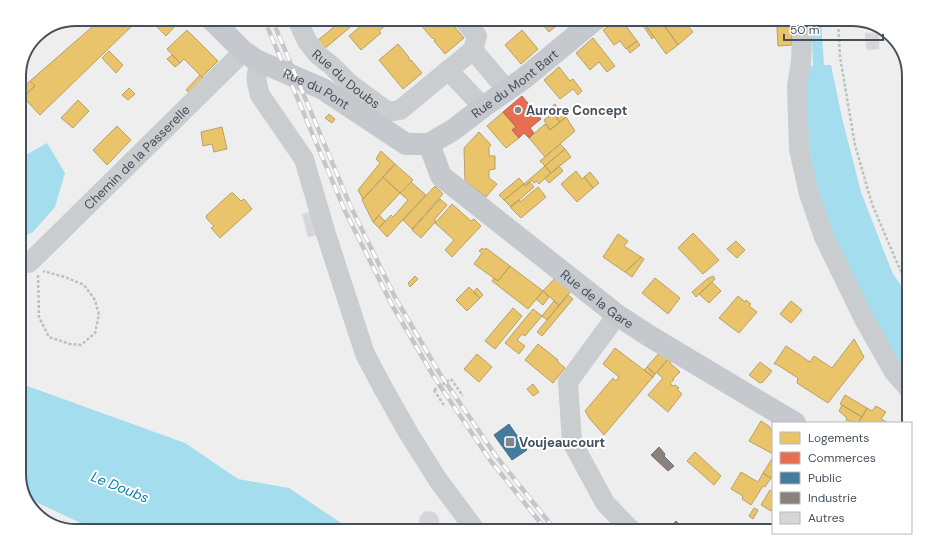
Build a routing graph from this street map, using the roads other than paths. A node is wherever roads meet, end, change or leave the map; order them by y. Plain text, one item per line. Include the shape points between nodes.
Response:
1 (219, 26) edge
2 (300, 26) edge
3 (469, 26) edge
4 (587, 26) edge
5 (801, 26) edge
6 (473, 50) junction
7 (251, 56) junction
8 (448, 70) junction
9 (507, 90) junction
10 (483, 107) junction
11 (429, 144) junction
12 (33, 263) road end
13 (617, 315) junction
14 (902, 381) edge
15 (793, 422) edge
16 (471, 524) edge
17 (626, 524) edge

1 - 7 main road, Rue du Pont
2 - 8 street, Rue du Doubs via 317,54 349,83 388,112 400,110
3 - 6 street via 477,36
4 - 9 main road, Rue du Mont Bart
5 - 14 street via 802,38 797,86 799,149 809,194 824,237 864,320 894,372
6 - 8 street, Rue du Doubs
6 - 9 street
7 - 11 main road, Rue du Pont via 323,89 406,144
7 - 12 street, Chemin de la Passerelle via 238,57
7 - 16 street via 258,89 272,114 304,159 365,354 409,434 438,480
8 - 10 street
9 - 10 main road, Rue du Mont Bart
10 - 11 main road, Rue du Mont Bart via 453,130
11 - 13 main road, Rue de la Gare via 441,176
13 - 15 main road, Rue de la Gare
13 - 17 street via 568,382 572,442 606,503

